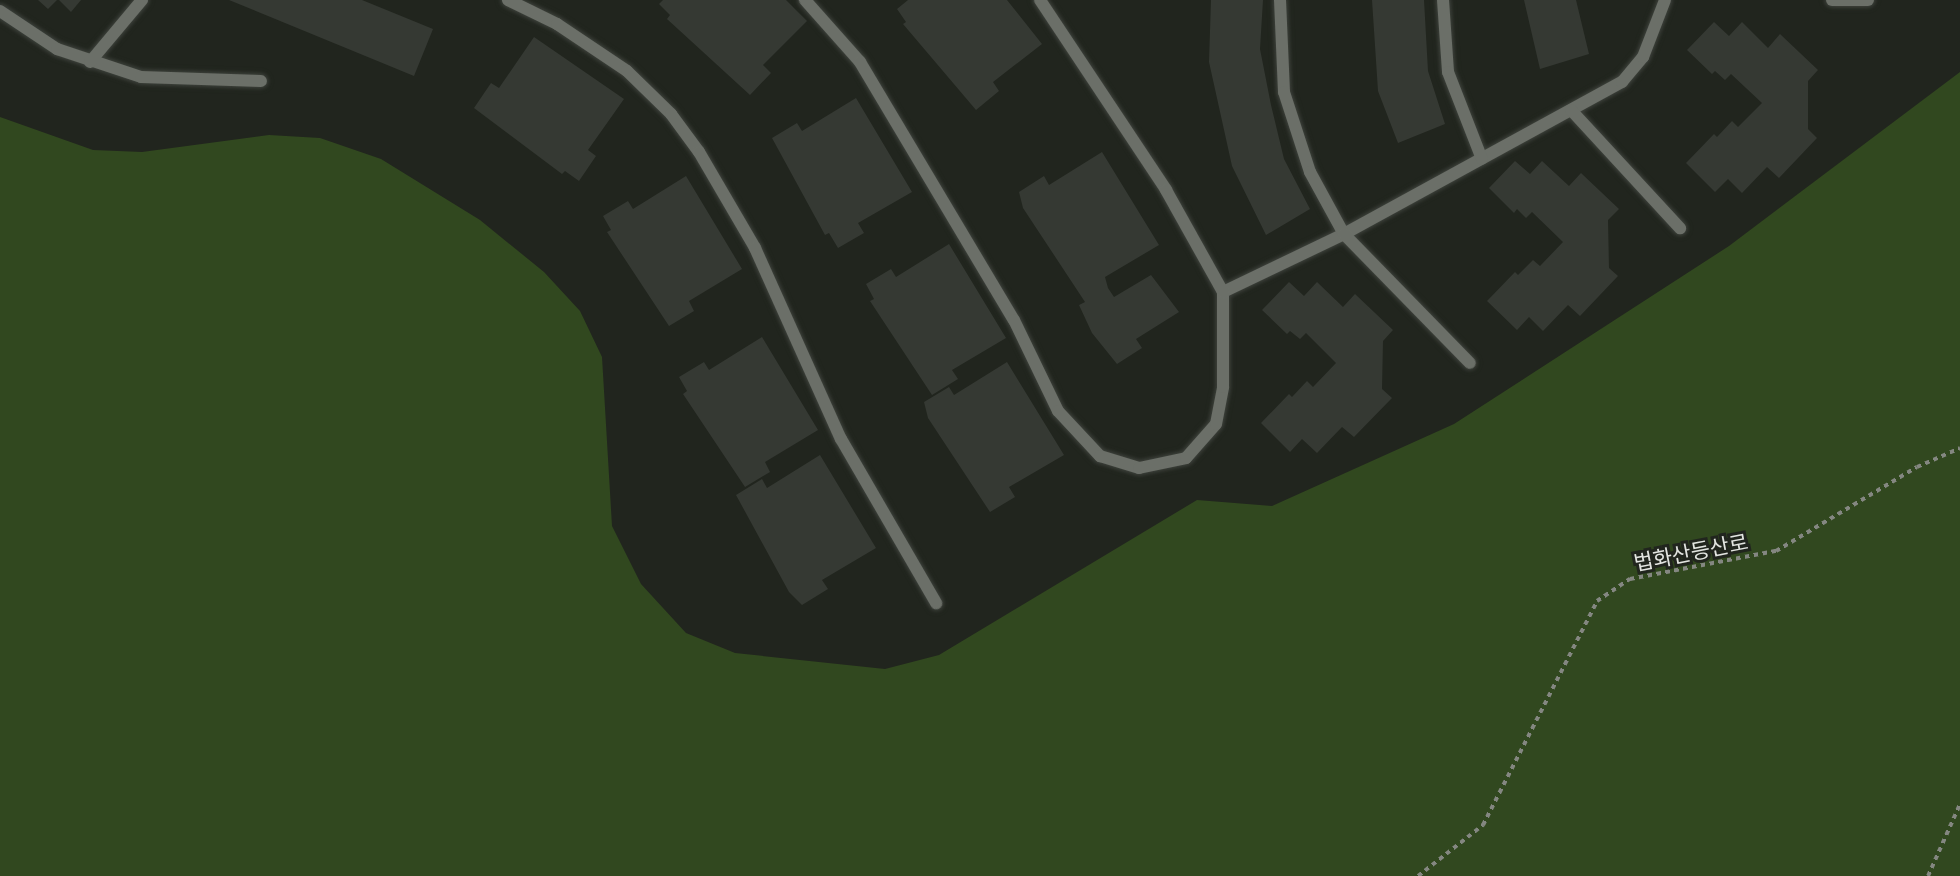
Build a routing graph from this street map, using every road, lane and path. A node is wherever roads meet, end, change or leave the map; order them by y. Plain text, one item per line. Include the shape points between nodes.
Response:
1 (142, 0) edge
2 (508, 0) edge
3 (805, 0) edge
4 (1040, 0) edge
5 (1280, 0) edge
6 (1443, 0) edge
7 (1665, 0) edge
8 (1832, 0) edge
9 (1839, 0) edge
10 (1868, 0) edge
11 (0, 11) edge
12 (90, 62) junction
13 (261, 81) dead end
14 (1571, 110) junction
15 (1482, 159) junction
16 (1680, 228) dead end
17 (1344, 234) junction
18 (1223, 292) junction
19 (1470, 363) dead end
20 (1960, 448) edge
21 (936, 603) dead end
22 (1960, 804) edge
23 (1418, 876) edge
24 (1928, 876) edge

1 - 12 lane
2 - 21 lane via 557,24 627,71 671,114 699,152 755,248 845,448
3 - 18 lane via 860,62 1014,320 1044,389 1073,430 1100,456 1138,468 1172,465 1209,438 1223,387
4 - 18 lane via 1166,190
5 - 17 lane via 1280,63 1289,118 1306,163
6 - 15 lane via 1448,72
7 - 14 lane via 1643,57 1622,82
8 - 9 lane
9 - 10 lane
11 - 12 lane via 38,40
12 - 13 lane via 178,81
14 - 15 lane
14 - 16 lane
15 - 17 lane
17 - 18 lane
17 - 19 lane
20 - 23 path, 법화산등산로 via 1917,466 1776,551 1630,579 1597,601 1483,825
22 - 24 path

